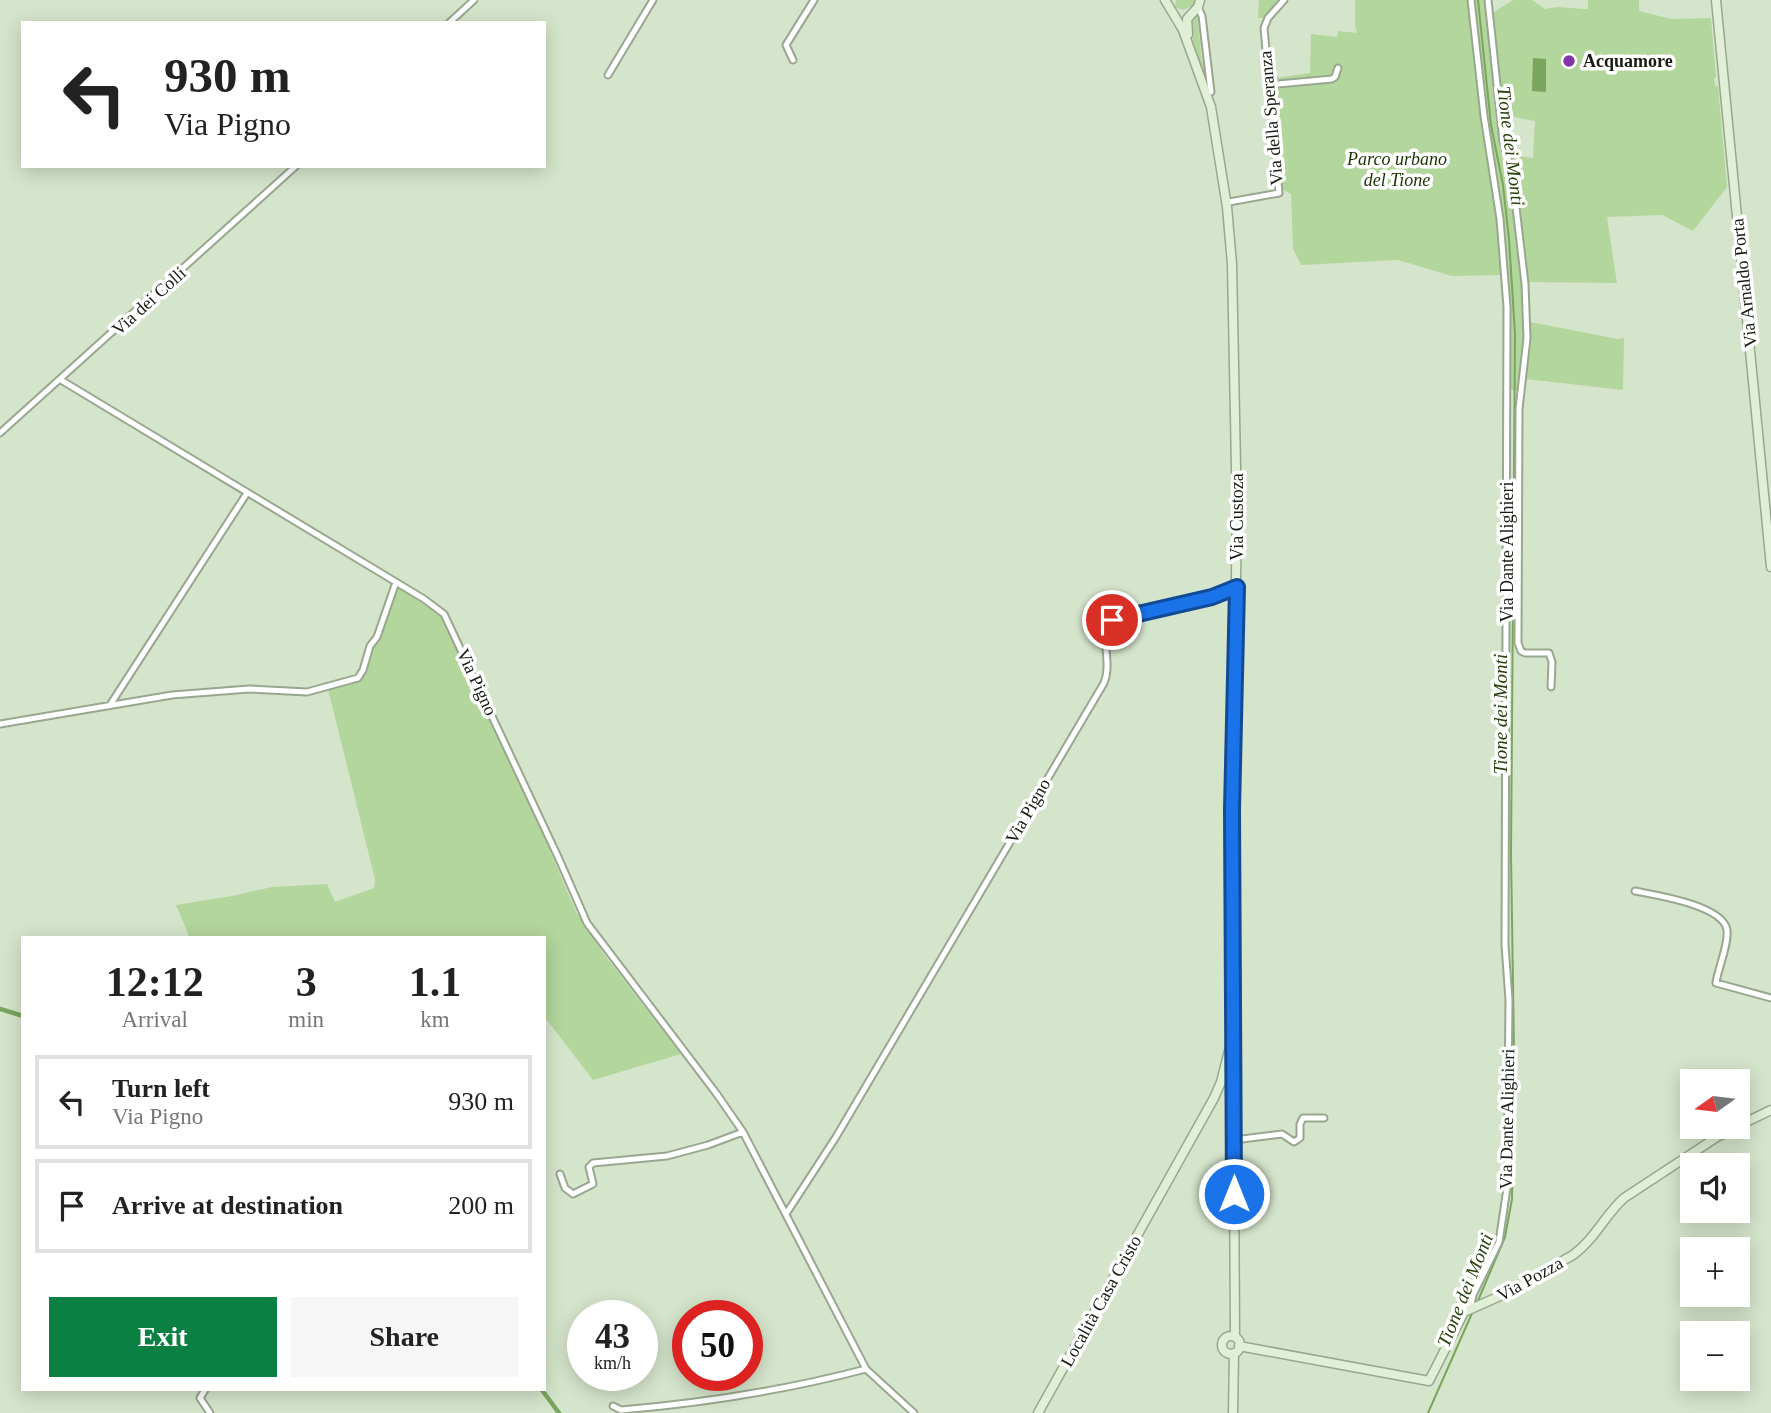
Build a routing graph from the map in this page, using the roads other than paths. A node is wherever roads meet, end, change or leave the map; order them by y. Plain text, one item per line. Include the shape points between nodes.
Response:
1 (474, 0) edge
2 (653, 0) edge
3 (814, 0) edge
4 (1165, 0) edge
5 (1284, 0) edge
6 (1471, 0) edge
7 (1488, 0) edge
8 (1716, 0) edge
9 (1172, 5) edge
10 (1197, 6) edge
11 (451, 21) edge
12 (1193, 57) junction
13 (793, 60) dead end
14 (1338, 68) dead end
15 (608, 75) dead end
16 (1268, 85) junction
17 (1211, 92) dead end
18 (294, 168) edge
19 (1229, 202) dead end
20 (61, 380) junction
21 (0, 433) edge
22 (247, 493) junction
23 (1771, 567) edge
24 (396, 582) junction
25 (1237, 587) junction
26 (1551, 687) dead end
27 (109, 707) junction
28 (0, 724) edge
29 (1635, 891) dead end
30 (1771, 998) edge
31 (1233, 1023) junction
32 (1234, 1077) junction
33 (1221, 1082) junction
34 (1234, 1094) junction
35 (1217, 1095) junction
36 (1771, 1110) edge
37 (1324, 1118) dead end
38 (1750, 1120) edge
39 (743, 1132) junction
40 (1714, 1139) edge
41 (1234, 1140) junction
42 (561, 1174) dead end
43 (786, 1214) junction
44 (1471, 1309) junction
45 (1233, 1343) junction
46 (866, 1368) junction
47 (1233, 1375) junction
48 (204, 1391) edge
49 (614, 1406) dead end
50 (210, 1413) edge
51 (914, 1413) edge
52 (1038, 1413) edge
53 (1233, 1413) edge

1 - 11 street
2 - 15 street
3 - 13 street via 786,45
4 - 9 street, Via Custoza
5 - 16 street, Via della Speranza via 1264,28
6 - 44 street, Via Dante Alighieri via 1507,307 1508,1014 1507,1188 1499,1242 1473,1295
7 - 26 street via 1525,284 1518,643 1521,652 1549,653
8 - 23 street, Via Arnaldo Porta
9 - 10 street via 1181,13
9 - 12 street, Via Custoza
10 - 12 street, Via Custoza via 1186,25
10 - 17 street
12 - 25 street, Via Custoza via 1215,126 1230,238
14 - 16 street via 1332,79
16 - 19 street, Via della Speranza via 1279,193
18 - 20 street, Via dei Colli
20 - 21 street, Via dei Colli
20 - 22 street, Via Pigno
22 - 24 street, Via Pigno
22 - 27 street
24 - 27 street via 358,678 307,692 249,689 172,695
24 - 39 street, Via Pigno via 444,614 587,923
25 - 31 street, Via Custoza
25 - 43 street, Via Pigno via 1108,622 1104,683
27 - 28 street
29 - 30 street via 1700,906 1718,919 1727,932 1716,983
31 - 32 street, Via Custoza
31 - 33 street
32 - 33 street via 1225,1076
32 - 34 street, Via Custoza
32 - 35 street
33 - 35 street
34 - 35 street
34 - 41 street, Via Custoza
35 - 52 street, Località Casa Cristo
36 - 38 street, Via Pozza
37 - 41 street via 1303,1118 1300,1138 1294,1142 1282,1134
39 - 42 street via 667,1156 593,1163 589,1167 593,1184 573,1194 565,1188
39 - 43 street, Via Pigno
40 - 44 street, Via Pozza via 1614,1206 1573,1255
41 - 45 street, Via Custoza
43 - 46 street, Via Pigno
44 - 45 street via 1458,1321 1427,1382
45 - 47 street, Via Custoza
45 - 47 street, Via Custoza via 1224,1350
46 - 49 street via 692,1403 621,1410
46 - 51 street, Via Pigno
47 - 53 street, Via Custoza
48 - 50 street via 200,1398

